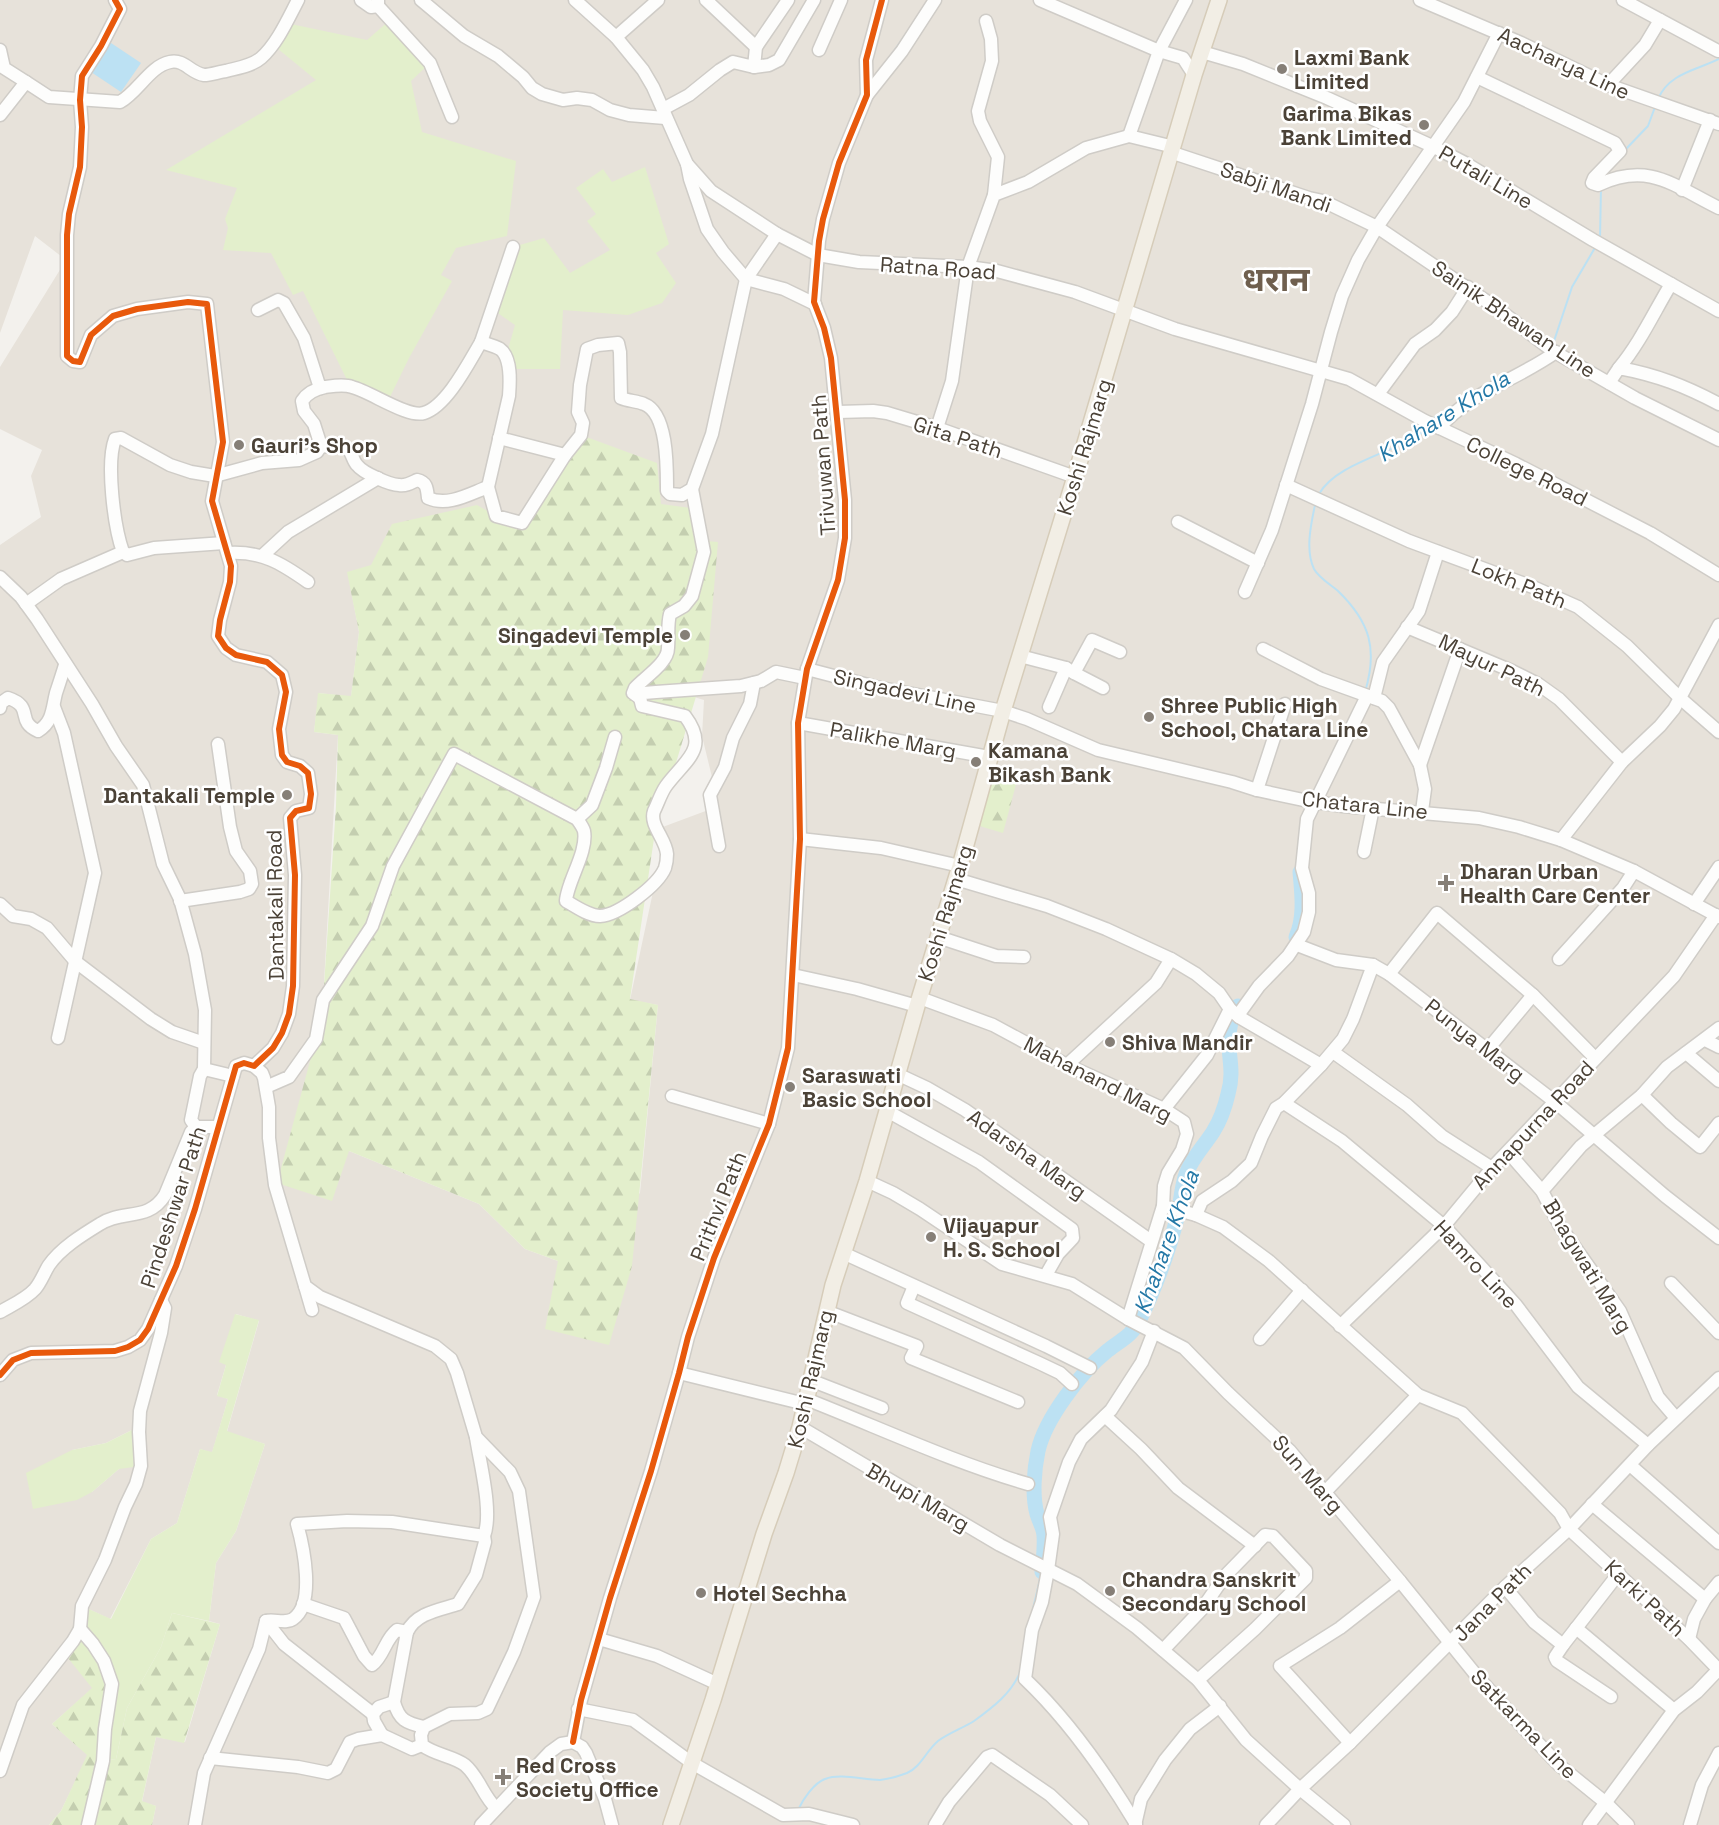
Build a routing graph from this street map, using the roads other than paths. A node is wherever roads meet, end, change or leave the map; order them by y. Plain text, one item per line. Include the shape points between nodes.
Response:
1 (115, 0) edge
2 (298, 0) edge
3 (361, 0) edge
4 (420, 0) edge
5 (575, 0) edge
6 (658, 0) edge
7 (706, 0) edge
8 (788, 0) edge
9 (814, 0) edge
10 (841, 0) edge
11 (882, 0) edge
12 (935, 0) edge
13 (1040, 0) edge
14 (1186, 0) edge
15 (1220, 0) edge
16 (1420, 0) edge
17 (1623, 0) edge
18 (378, 3) edge
19 (1445, 4) edge
20 (1660, 20) junction
21 (986, 21) dead end
22 (1499, 33) junction
23 (616, 37) junction
24 (756, 47) junction
25 (0, 50) edge
26 (819, 50) dead end
27 (1202, 50) junction
28 (1159, 51) junction
29 (1718, 51) edge
30 (1183, 58) junction
31 (754, 67) junction
32 (1194, 75) junction
33 (1477, 77) junction
34 (26, 82) junction
35 (1608, 85) junction
36 (867, 95) junction
37 (80, 100) junction
38 (664, 114) junction
39 (0, 115) edge
40 (452, 117) dead end
41 (1714, 122) edge
42 (1129, 136) junction
43 (1432, 146) junction
44 (1174, 150) junction
45 (687, 164) junction
46 (1682, 190) junction
47 (994, 195) junction
48 (1719, 208) edge
49 (1377, 227) junction
50 (777, 234) junction
51 (513, 247) dead end
52 (818, 255) junction
53 (968, 267) junction
54 (746, 279) junction
55 (1671, 284) junction
56 (1468, 288) junction
57 (815, 304) junction
58 (258, 309) dead end
59 (1125, 311) junction
60 (1719, 311) edge
61 (481, 342) junction
62 (1551, 349) junction
63 (1619, 368) junction
64 (1320, 370) junction
65 (1609, 383) junction
66 (320, 388) junction
67 (1378, 394) junction
68 (1719, 404) edge
69 (838, 412) junction
70 (1438, 428) junction
71 (937, 429) junction
72 (499, 438) junction
73 (1719, 440) edge
74 (321, 446) junction
75 (565, 455) junction
76 (215, 476) junction
77 (1076, 477) junction
78 (378, 478) junction
79 (1286, 485) junction
80 (488, 487) junction
81 (692, 489) junction
82 (1178, 522) dead end
83 (226, 548) junction
84 (123, 552) junction
85 (1438, 552) junction
86 (262, 555) junction
87 (1258, 563) junction
88 (1719, 575) edge
89 (0, 577) edge
90 (308, 582) dead end
91 (1245, 592) dead end
92 (26, 604) junction
93 (1719, 625) edge
94 (1407, 627) junction
95 (1263, 649) dead end
96 (1460, 649) junction
97 (1120, 652) dead end
98 (1020, 656) junction
99 (65, 665) junction
100 (1070, 670) junction
101 (806, 674) junction
102 (754, 683) junction
103 (1103, 688) dead end
104 (1367, 696) junction
105 (640, 698) junction
106 (1680, 698) junction
107 (1286, 704) dead end
108 (54, 707) junction
109 (1049, 707) dead end
110 (0, 708) edge
111 (1002, 711) junction
112 (798, 723) junction
113 (1719, 732) edge
114 (615, 737) dead end
115 (218, 744) dead end
116 (989, 757) junction
117 (1622, 762) junction
118 (1420, 765) junction
119 (1257, 790) junction
120 (1311, 802) junction
121 (1373, 808) junction
122 (1422, 811) junction
123 (577, 819) junction
124 (800, 840) junction
125 (1561, 840) junction
126 (719, 846) dead end
127 (1364, 852) dead end
128 (1719, 867) edge
129 (1634, 871) junction
130 (958, 872) junction
131 (180, 901) junction
132 (1694, 903) junction
133 (0, 904) edge
134 (1717, 916) edge
135 (938, 938) junction
136 (1297, 945) junction
137 (1024, 957) dead end
138 (1171, 959) junction
139 (1559, 959) dead end
140 (76, 962) junction
141 (1373, 965) junction
142 (1389, 974) junction
143 (793, 975) junction
144 (1533, 995) junction
145 (918, 1002) junction
146 (1235, 1013) junction
147 (1719, 1028) edge
148 (58, 1038) dead end
149 (1705, 1040) junction
150 (204, 1043) junction
151 (1719, 1047) edge
152 (1488, 1049) junction
153 (1333, 1052) junction
154 (1686, 1053) junction
155 (1595, 1058) junction
156 (1067, 1065) junction
157 (1321, 1065) junction
158 (254, 1066) junction
159 (204, 1069) junction
160 (897, 1074) junction
161 (233, 1076) junction
162 (1719, 1081) edge
163 (266, 1087) junction
164 (1642, 1095) junction
165 (672, 1096) dead end
166 (1554, 1101) junction
167 (1284, 1103) junction
168 (1164, 1109) junction
169 (887, 1112) junction
170 (1719, 1123) edge
171 (769, 1124) junction
172 (196, 1127) junction
173 (216, 1127) junction
174 (1594, 1135) junction
175 (1508, 1152) junction
176 (1492, 1168) junction
177 (867, 1181) junction
178 (1542, 1191) junction
179 (1168, 1207) junction
180 (1191, 1213) junction
181 (1444, 1226) junction
182 (1719, 1238) edge
183 (1151, 1241) junction
184 (843, 1253) junction
185 (1046, 1275) junction
186 (1671, 1283) dead end
187 (305, 1286) junction
188 (914, 1286) junction
189 (1302, 1290) junction
190 (161, 1300) junction
191 (312, 1310) dead end
192 (826, 1311) junction
193 (0, 1312) edge
194 (1131, 1320) junction
195 (1340, 1326) junction
196 (1150, 1329) junction
197 (1719, 1333) edge
198 (1260, 1339) dead end
199 (1090, 1368) dead end
200 (679, 1373) junction
201 (0, 1375) edge
202 (1719, 1378) edge
203 (810, 1380) junction
204 (1072, 1384) dead end
205 (1418, 1395) junction
206 (806, 1402) junction
207 (1018, 1402) dead end
208 (882, 1408) dead end
209 (1105, 1416) junction
210 (1676, 1418) junction
211 (800, 1427) junction
212 (476, 1437) junction
213 (1648, 1445) junction
214 (1630, 1465) junction
215 (1028, 1484) dead end
216 (1325, 1492) junction
217 (1592, 1504) junction
218 (1569, 1529) junction
219 (484, 1536) junction
220 (1719, 1543) edge
221 (1255, 1546) junction
222 (1043, 1567) junction
223 (1619, 1574) junction
224 (1400, 1581) junction
225 (1719, 1582) edge
226 (1505, 1587) junction
227 (1705, 1599) junction
228 (303, 1604) junction
229 (266, 1621) junction
230 (1576, 1628) junction
231 (80, 1629) junction
232 (406, 1632) junction
233 (599, 1639) junction
234 (1689, 1639) junction
235 (1450, 1643) junction
236 (1563, 1645) junction
237 (1163, 1650) junction
238 (1718, 1669) edge
239 (1198, 1680) junction
240 (718, 1684) junction
241 (1611, 1697) dead end
242 (394, 1702) junction
243 (1220, 1706) junction
244 (578, 1708) junction
245 (1674, 1710) junction
246 (374, 1714) junction
247 (424, 1727) junction
248 (382, 1735) junction
249 (573, 1742) junction
250 (1350, 1743) junction
251 (422, 1745) junction
252 (1719, 1753) edge
253 (210, 1758) junction
254 (692, 1762) junction
255 (0, 1771) edge
256 (1300, 1789) junction
257 (1606, 1803) junction
258 (496, 1808) junction
259 (802, 1817) edge
260 (1273, 1823) edge
261 (88, 1825) edge
262 (195, 1825) edge
263 (481, 1825) edge
264 (612, 1825) edge
265 (671, 1825) edge
266 (853, 1825) edge
267 (935, 1825) edge
268 (1082, 1825) edge
269 (1136, 1825) edge
270 (1344, 1825) edge
271 (1589, 1825) edge
272 (1628, 1825) edge
273 (1690, 1825) edge

1 - 37 street via 120,9 82,76
2 - 37 street via 261,59 204,75 179,61 168,62 120,102
3 - 18 street via 371,7
4 - 38 street via 464,36 498,56 542,94 563,100 592,100 629,115
5 - 23 street
6 - 23 street
7 - 24 street
8 - 24 street
9 - 31 street via 779,60
10 - 26 street
11 - 36 street via 866,60
12 - 36 street
13 - 28 street
14 - 28 street
15 - 27 main road, Koshi Rajmarg
16 - 19 street, Aacharya Line
17 - 20 street
18 - 40 street via 430,63
19 - 22 street, Aacharya Line
20 - 29 street
20 - 35 street via 1645,45
21 - 47 street via 992,61 978,111 998,157
22 - 33 street
22 - 35 street, Aacharya Line
23 - 38 street via 642,70
24 - 31 street
25 - 34 street via 4,68
27 - 30 street
27 - 32 main road, Koshi Rajmarg
27 - 43 street, Putali Line via 1327,98
28 - 30 street
28 - 42 street
30 - 32 street
31 - 38 street via 734,62
32 - 44 main road, Koshi Rajmarg
33 - 43 street
33 - 46 street via 1615,143 1620,151 1592,183 1640,174
34 - 37 street via 49,97
34 - 39 street
35 - 41 street, Aacharya Line
36 - 52 street, Trivuwan Path via 828,198
37 - 76 street, Dantakali Road via 80,166 67,235 67,356 80,362 91,335 113,316 136,309 207,304 223,442
38 - 45 street
41 - 46 street
42 - 44 street, Sabji Mandi
42 - 47 street via 1086,148 1028,182
43 - 49 street
43 - 55 street, Putali Line
44 - 49 street, Sabji Mandi via 1323,201
44 - 59 main road, Koshi Rajmarg
45 - 50 street, Ratna Road via 711,191
45 - 54 street via 707,229
46 - 48 street
47 - 53 street
49 - 56 street, Sainik Bhawan Line
49 - 64 street via 1342,296
50 - 52 street, Ratna Road
50 - 54 street
51 - 61 street
52 - 53 street, Ratna Road via 859,262
52 - 57 street, Trivuwan Path
53 - 59 street, Ratna Road via 1075,292
53 - 71 street via 951,381
54 - 57 street via 784,289
54 - 81 street via 712,434
55 - 60 street, Putali Line
55 - 63 street
56 - 62 street, Sainik Bhawan Line
56 - 67 street via 1435,330 1415,344
57 - 69 street, Trivuwan Path via 831,358
58 - 66 street via 278,300 284,303 304,338
59 - 64 street, College Road via 1196,336
59 - 77 main road, Koshi Rajmarg
61 - 66 street via 441,403 424,413 409,413 350,386
61 - 72 street via 500,349 506,356 508,396
62 - 65 street, Sainik Bhawan Line
62 - 70 street via 1526,371 1479,394
63 - 65 street
63 - 68 street via 1679,383
64 - 67 street, College Road
64 - 79 street
65 - 73 street, Sainik Bhawan Line
66 - 74 street via 302,401
67 - 70 street, College Road
69 - 71 street, Gita Path via 873,411
69 - 101 street, Trivuwan Path via 845,538 838,580
70 - 88 street, College Road via 1650,533
71 - 77 street, Gita Path
72 - 75 street
72 - 80 street
74 - 76 street via 299,460 262,463
74 - 78 street via 347,448 357,466
75 - 80 street via 522,523 496,516
75 - 81 street via 581,435 583,423 578,412 587,349 618,343 621,398 645,404 659,417 667,491 682,495
76 - 83 street, Dantakali Road via 213,501
76 - 84 street via 180,469 121,438 115,439 111,450 111,484
77 - 98 main road, Koshi Rajmarg
78 - 80 street via 397,485 422,481 428,498 436,502 448,502
78 - 86 street via 288,532
79 - 85 street, Lokh Path
79 - 87 street
81 - 105 street via 704,552 692,596 670,614 669,650 663,662 635,688 633,693
82 - 87 street
83 - 84 street via 154,548 127,555
83 - 86 street
83 - 158 street, Dantakali Road via 230,582 218,636 236,656 267,662 282,675 286,692 279,746 287,762 308,773 311,794 309,808 290,818 295,875 289,1014 273,1048
84 - 92 street via 61,579
85 - 94 street via 1419,611
85 - 106 street, Lokh Path via 1533,586 1578,608 1627,646
86 - 90 street
87 - 91 street
89 - 92 street
92 - 99 street
93 - 106 street
94 - 96 street, Mayur Path
94 - 104 street via 1383,662
95 - 104 street via 1321,679
96 - 117 street, Mayur Path via 1538,684 1559,699
96 - 118 street
97 - 100 street via 1092,640
98 - 100 street
98 - 111 main road, Koshi Rajmarg
99 - 108 street
99 - 131 street via 143,784 164,864
100 - 103 street
100 - 109 street
101 - 102 street, Singadevi Line via 776,672
101 - 111 street, Singadevi Line
101 - 112 street, Prithvi Path
102 - 105 street, Singadevi Line via 644,693
102 - 126 street via 750,704 710,795
104 - 118 street via 1389,708
104 - 120 street
105 - 123 street via 642,706 685,716 695,729 694,752 665,787 653,815 664,840 665,868 633,903 618,912 599,916 566,901 584,832
106 - 113 street, Lokh Path
106 - 117 street via 1660,726
107 - 119 street
108 - 110 street via 45,727 38,731 30,728 18,701 8,698
108 - 140 street via 64,733 96,873
111 - 116 main road, Koshi Rajmarg
111 - 119 street, Chatara Line via 1098,750
112 - 116 street, Palikhe Marg
112 - 124 street, Prithvi Path
114 - 123 street via 592,805
115 - 131 street via 230,827 236,851 250,871 252,884 240,892
116 - 130 main road, Koshi Rajmarg
117 - 125 street
118 - 122 street via 1425,789
119 - 120 street, Chatara Line
120 - 121 street, Chatara Line
120 - 136 street via 1302,868 1309,892 1309,912 1305,932
121 - 122 street, Chatara Line
121 - 127 street
122 - 125 street, Chatara Line via 1479,818
123 - 163 street via 454,754 393,866 372,927 323,1000 316,1039 289,1077
124 - 130 street via 881,848
124 - 143 street, Prithvi Path
125 - 129 street, Chatara Line
128 - 132 street
129 - 132 street, Chatara Line
129 - 139 street
130 - 135 main road, Koshi Rajmarg
130 - 138 street via 1106,929
131 - 150 street via 205,1010
132 - 134 street, Chatara Line
133 - 140 street via 13,916 31,919 47,928
134 - 155 street, Annapurna Road via 1674,976
135 - 137 street via 996,956
135 - 145 main road, Koshi Rajmarg
136 - 141 street, Punya Marg via 1336,960
136 - 146 street via 1241,1011
138 - 146 street via 1219,993
138 - 156 street via 1156,983
140 - 148 street
140 - 150 street via 151,1019 172,1032
141 - 142 street, Punya Marg
141 - 153 street via 1353,1019
142 - 144 street via 1437,913
142 - 152 street, Punya Marg
143 - 145 street, Mahanand Marg
143 - 171 street, Prithvi Path via 788,1048
144 - 152 street
144 - 155 street
145 - 156 street, Mahanand Marg via 993,1025
145 - 160 main road, Koshi Rajmarg
146 - 157 street
146 - 168 street
147 - 149 street
149 - 151 street
149 - 154 street
150 - 159 street
152 - 166 street, Punya Marg
153 - 157 street
153 - 176 street via 1442,1136
154 - 162 street
154 - 164 street via 1667,1066
155 - 166 street, Annapurna Road
156 - 168 street, Mahanand Marg
157 - 167 street
158 - 161 street, Dantakali Road via 236,1066
158 - 163 street via 262,1073
159 - 161 street
159 - 172 street via 191,1120
160 - 169 main road, Koshi Rajmarg
160 - 183 street, Adarsha Marg via 965,1110
161 - 173 street, Pindeshwar Path
163 - 187 street via 274,1185
164 - 170 street via 1700,1147
164 - 174 street
165 - 171 street
166 - 174 street, Punya Marg
166 - 175 street, Annapurna Road
167 - 180 street via 1270,1118 1251,1163
167 - 181 street, Hamro Line via 1342,1141
168 - 179 street, Mahanand Marg via 1184,1122 1187,1134 1164,1186
169 - 177 main road, Koshi Rajmarg
169 - 185 street via 979,1162 1072,1229 1073,1238
171 - 200 street, Prithvi Path via 714,1258
172 - 173 street
172 - 193 street via 159,1204 152,1210 102,1222 62,1251 27,1296
173 - 190 street, Pindeshwar Path via 195,1209
174 - 178 street
174 - 182 street, Punya Marg
175 - 176 street, Annapurna Road
175 - 178 street, Bhagwati Marg
176 - 181 street, Annapurna Road
177 - 184 main road, Koshi Rajmarg
177 - 185 street via 920,1209 1002,1264
178 - 210 street, Bhagwati Marg via 1560,1226 1620,1311 1658,1397
179 - 180 street, Karki Path
179 - 183 street, Mahanand Marg
180 - 189 street, Karki Path via 1222,1227
181 - 195 street, Annapurna Road
181 - 213 street, Hamro Line via 1516,1305 1578,1387
183 - 194 street, Mahanand Marg
184 - 188 street
184 - 192 main road, Koshi Rajmarg
185 - 194 street via 1072,1284
186 - 197 street
187 - 191 street
187 - 212 street via 320,1297 435,1346 451,1359
188 - 199 street
188 - 204 street via 907,1303 1060,1373
189 - 195 street, Karki Path
189 - 198 street
190 - 201 street, Pindeshwar Path via 148,1329 128,1347 114,1351 31,1353 13,1360
190 - 231 street via 165,1308 161,1333 140,1412 141,1466 105,1560 82,1606
192 - 203 main road, Koshi Rajmarg
192 - 207 street via 917,1346 911,1358
194 - 196 street, Sun Marg
195 - 205 street, Karki Path
196 - 209 street via 1142,1362
196 - 216 street, Sun Marg via 1184,1348 1271,1432
200 - 206 street
200 - 233 street, Prithvi Path
202 - 210 street, Jana Path
203 - 206 main road, Koshi Rajmarg
203 - 208 street
205 - 216 street
205 - 218 street, Karki Path via 1462,1413 1560,1512
206 - 211 main road, Koshi Rajmarg
206 - 215 street
209 - 221 street via 1178,1488
209 - 222 street via 1081,1439 1069,1462 1050,1517 1053,1534
210 - 213 street, Jana Path
211 - 222 street, Bhupi Marg
211 - 240 main road, Koshi Rajmarg
212 - 219 street via 488,1526
212 - 247 street via 510,1472 519,1491 534,1597 514,1652 487,1708 478,1713 450,1714
213 - 214 street, Jana Path
214 - 217 street, Jana Path
214 - 220 street
216 - 224 street, Sun Marg
217 - 218 street, Jana Path
217 - 227 street
218 - 223 street, Karki Path
218 - 226 street, Jana Path
219 - 228 street via 392,1522 297,1524 307,1580
219 - 232 street via 476,1575 458,1605 429,1613 412,1622
221 - 237 street
221 - 239 street via 1264,1535 1273,1536 1306,1571 1306,1578
222 - 237 street, Bhupi Marg via 1077,1584
222 - 269 street via 1042,1602 1032,1630 1025,1679 1089,1753
223 - 230 street
223 - 234 street, Karki Path
224 - 235 street, Sun Marg
224 - 250 street via 1340,1628 1280,1666
225 - 227 street
226 - 235 street, Jana Path
226 - 236 street via 1534,1622
227 - 234 street
228 - 229 street via 295,1618
228 - 232 street via 344,1618 372,1665 389,1636 397,1630
229 - 246 street via 284,1644
229 - 253 street via 259,1649
230 - 236 street
230 - 245 street
231 - 255 street via 23,1705
231 - 261 street via 104,1661 112,1684 103,1761
232 - 242 street
233 - 240 street via 657,1656
233 - 244 street, Prithvi Path
234 - 238 street, Karki Path
235 - 250 street, Jana Path
235 - 257 street, Satkarma Line via 1559,1765
236 - 241 street via 1555,1657 1557,1661
237 - 239 street, Bhupi Marg
238 - 245 street
239 - 243 street, Bhupi Marg
240 - 254 main road, Koshi Rajmarg
242 - 246 street via 379,1707
242 - 247 street via 397,1713 408,1723
243 - 256 street, Bhupi Marg via 1246,1740
243 - 269 street via 1190,1729 1165,1761 1141,1799
244 - 249 street, Prithvi Path
244 - 254 street via 633,1720
245 - 257 street
246 - 248 street
247 - 251 street via 420,1735
248 - 251 street via 412,1749
248 - 253 street via 350,1742 336,1769 328,1773
249 - 258 street via 550,1752
249 - 264 street via 586,1753
250 - 256 street, Jana Path
251 - 258 street via 464,1764
252 - 273 street via 1702,1785
253 - 262 street
254 - 259 street via 774,1810
254 - 265 main road, Koshi Rajmarg
256 - 260 street, Jana Path
256 - 270 street, Bhupi Marg
257 - 271 street
257 - 272 street, Satkarma Line
258 - 263 street
259 - 266 street
267 - 268 street via 992,1755 1050,1795

